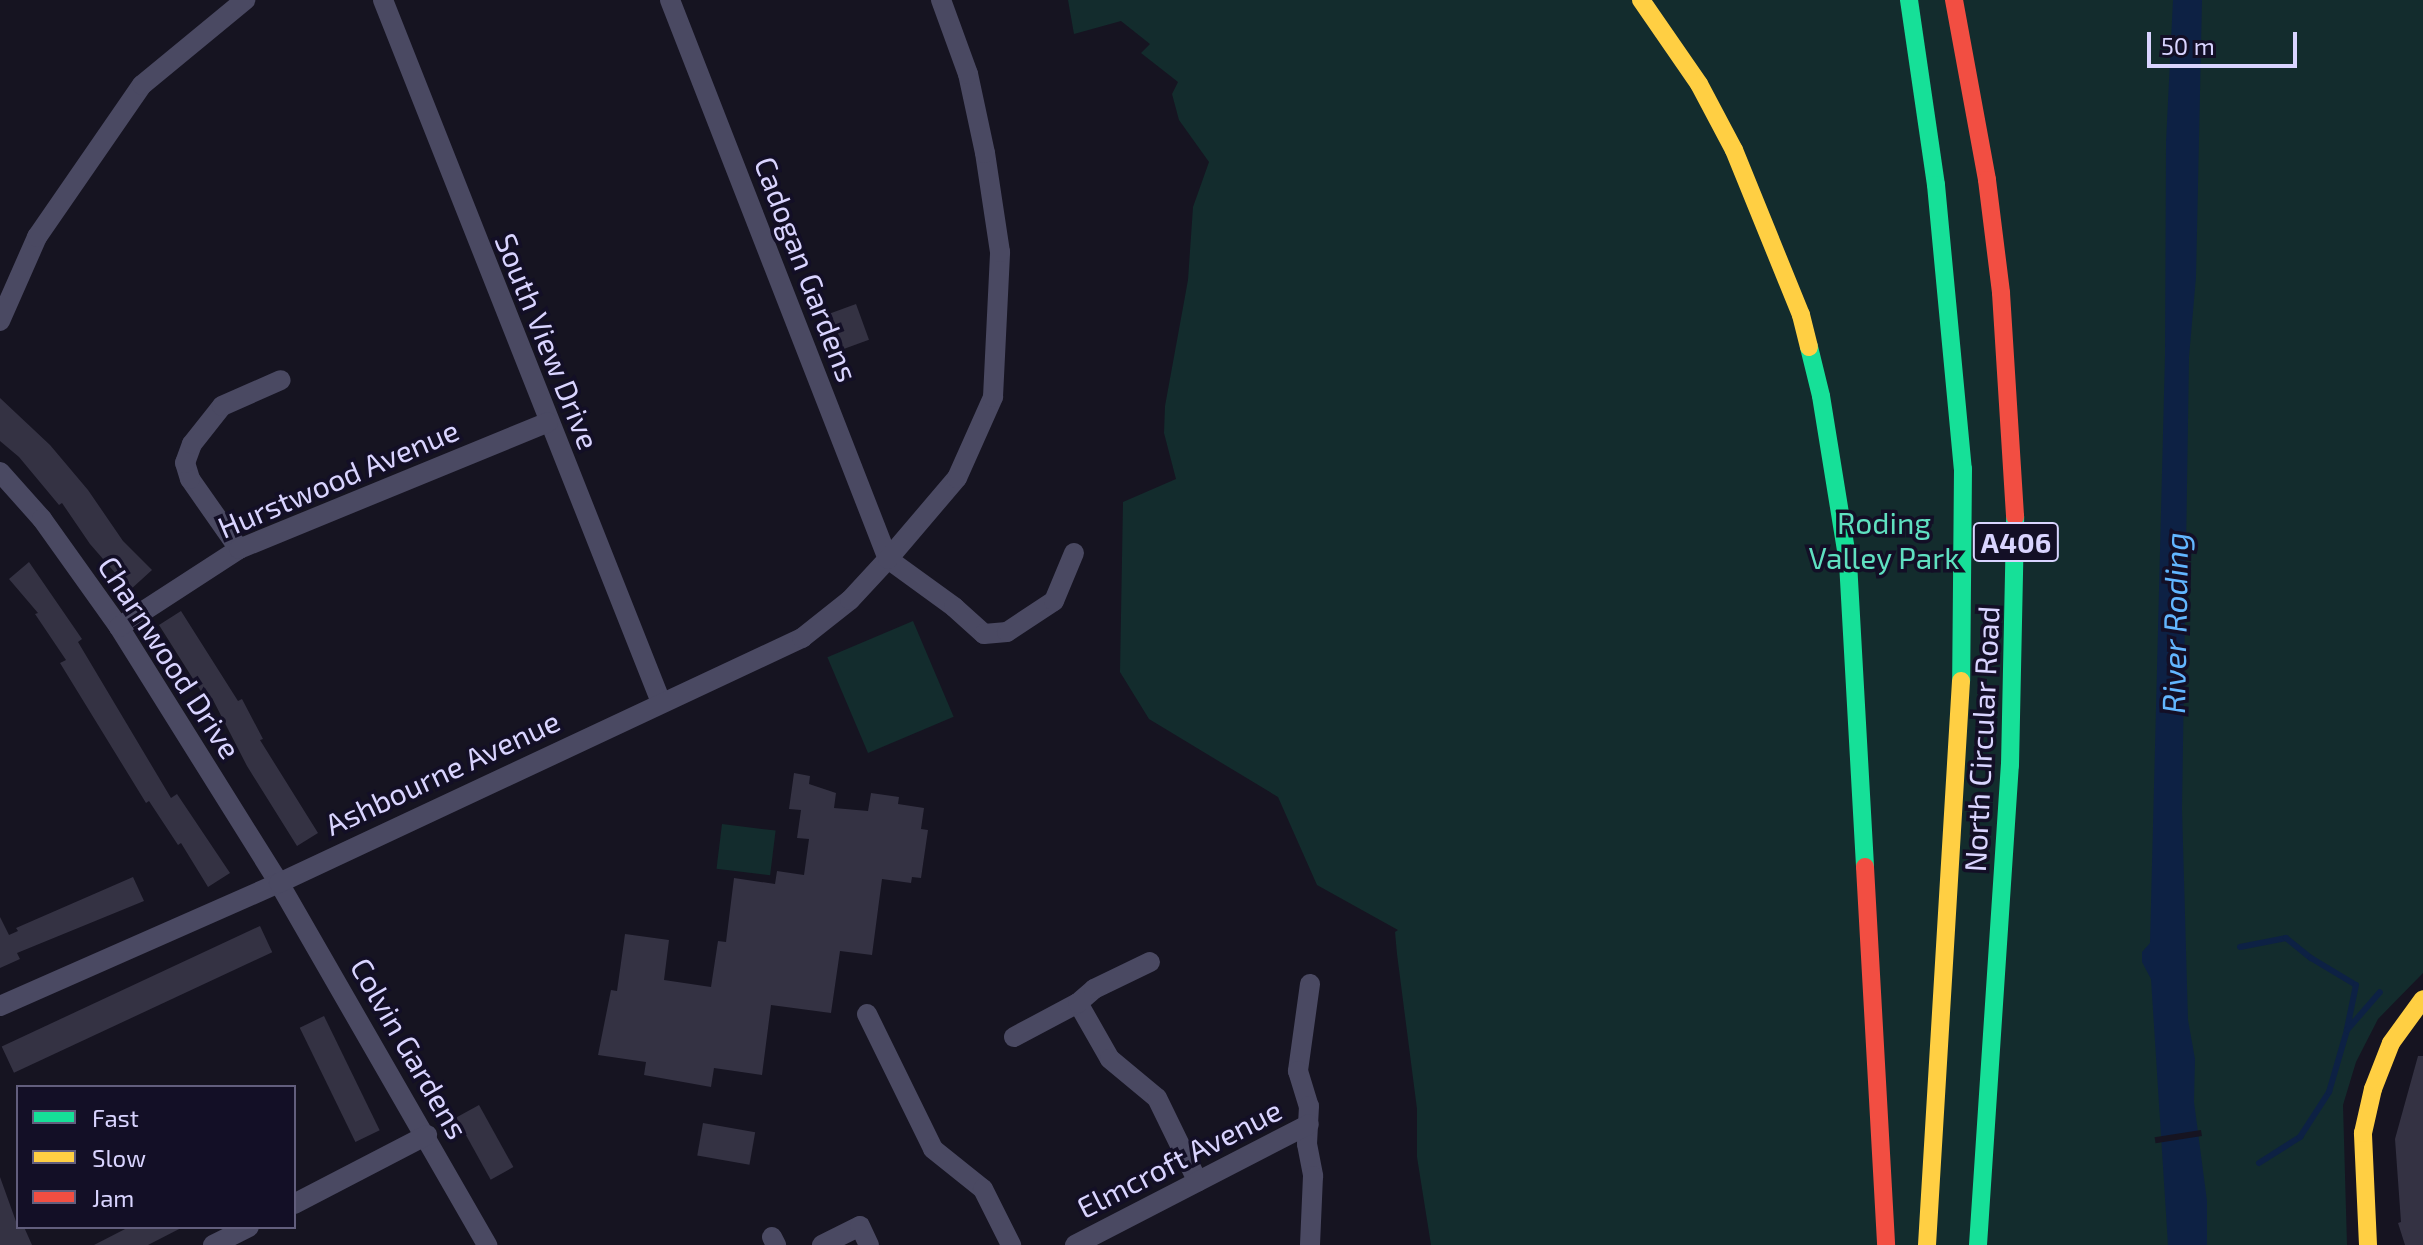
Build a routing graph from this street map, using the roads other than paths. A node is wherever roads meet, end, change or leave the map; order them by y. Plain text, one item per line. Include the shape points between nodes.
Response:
1 (245, 0) edge
2 (383, 0) edge
3 (670, 0) edge
4 (941, 0) edge
5 (1641, 0) edge
6 (1909, 0) edge
7 (1954, 0) edge
8 (0, 321) edge
9 (281, 380) dead end
10 (548, 422) junction
11 (0, 472) edge
12 (239, 549) junction
13 (1074, 553) dead end
14 (888, 559) junction
15 (119, 627) junction
16 (661, 702) junction
17 (279, 883) junction
18 (1150, 962) dead end
19 (1310, 984) dead end
20 (2423, 999) edge
21 (1078, 1003) junction
22 (0, 1006) edge
23 (867, 1014) dead end
24 (1014, 1037) dead end
25 (1309, 1124) junction
26 (427, 1135) junction
27 (1198, 1182) junction
28 (296, 1203) edge
29 (245, 1229) edge
30 (213, 1245) edge
31 (487, 1245) edge
32 (822, 1245) edge
33 (869, 1245) edge
34 (1011, 1245) edge
35 (1075, 1245) edge
36 (1310, 1245) edge
37 (1886, 1245) edge
38 (1927, 1245) edge
39 (1978, 1245) edge
40 (2368, 1245) edge

1 - 8 street via 142,85 37,237
2 - 10 street, South View Drive
3 - 14 street, Cadogan Gardens
4 - 14 street, Ashbourne Avenue via 968,74 1000,252 993,397 957,478
5 - 37 main road via 1699,84 1740,162 1801,315 1835,469 1853,633
6 - 38 main road, North Circular Road / A406 via 1938,200 1963,469 1957,787
7 - 39 main road, North Circular Road / A406 via 1987,180 2001,293 2016,530 2010,765
9 - 12 street via 222,406 192,444 185,463 190,479
10 - 12 street, Hurstwood Avenue
10 - 16 street, South View Drive
11 - 15 street, Charnwood Drive via 42,519
12 - 15 street, Hurstwood Avenue
13 - 14 street via 1054,601 1007,632 984,634
14 - 16 street, Ashbourne Avenue via 850,600 802,638
15 - 17 street, Charnwood Drive
16 - 17 street, Ashbourne Avenue
17 - 22 street, Ashbourne Avenue
17 - 26 street, Colvin Gardens
18 - 21 street via 1094,989
19 - 25 street via 1298,1071
20 - 40 main road via 2391,1043 2363,1133
21 - 24 street
21 - 27 street via 1110,1059 1157,1098
23 - 34 street via 933,1149 983,1189
25 - 27 street, Elmcroft Avenue
25 - 36 street
26 - 28 street
26 - 31 street, Colvin Gardens
27 - 35 street, Elmcroft Avenue
29 - 30 street
32 - 33 street via 860,1226

